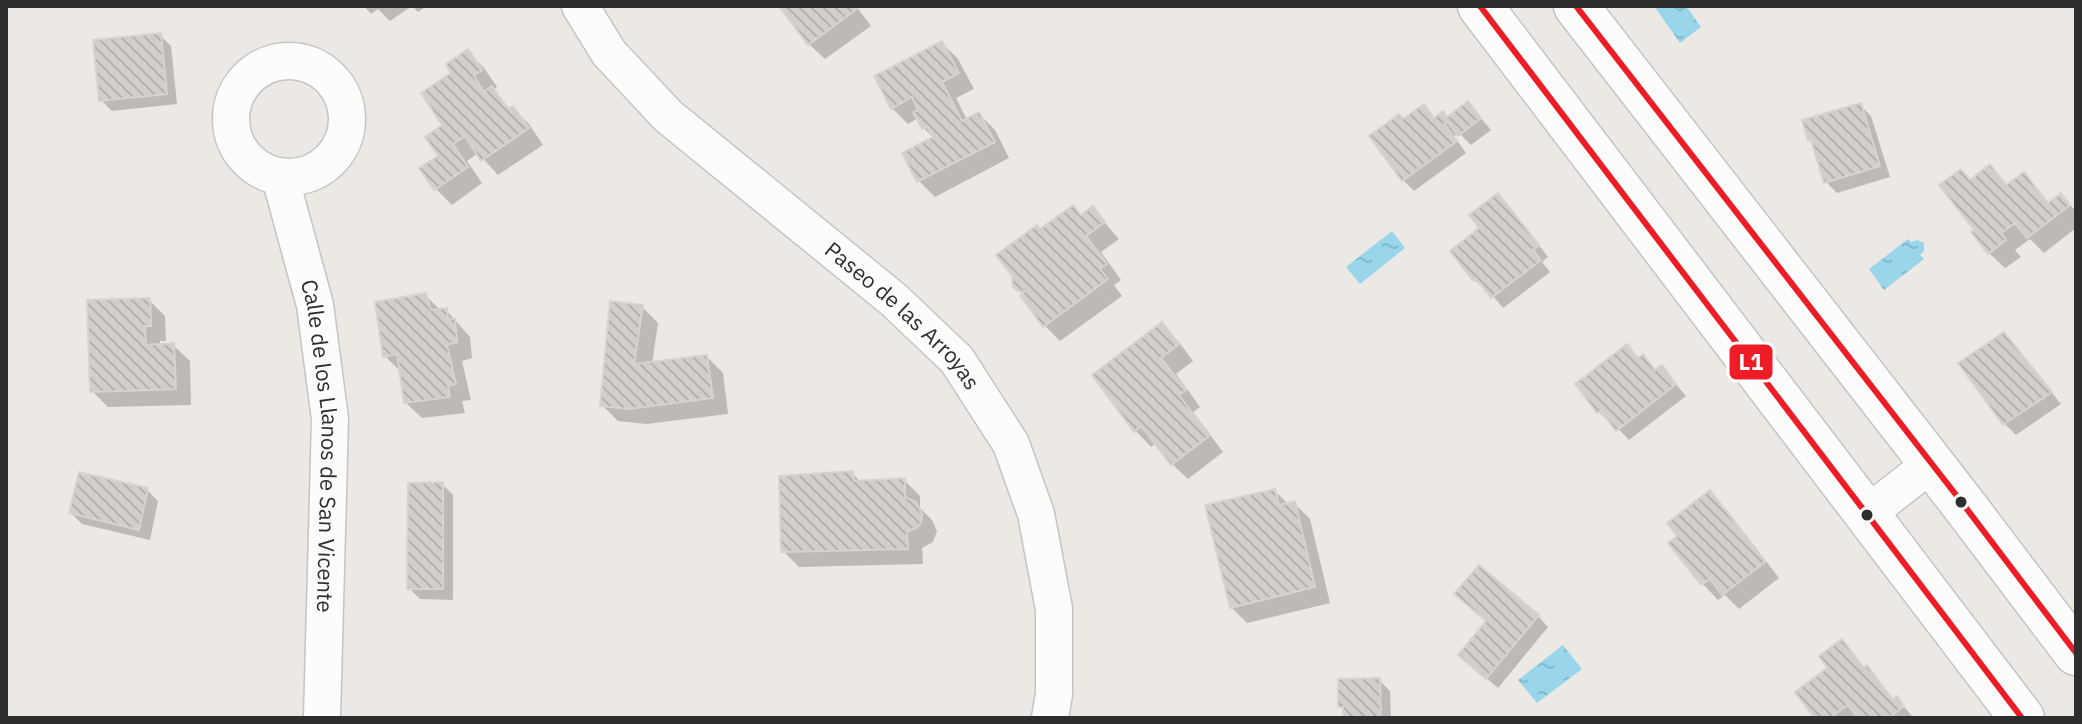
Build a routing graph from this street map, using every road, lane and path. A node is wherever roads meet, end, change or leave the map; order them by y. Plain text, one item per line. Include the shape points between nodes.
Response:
1 (580, 6) edge
2 (1480, 6) edge
3 (1576, 6) edge
4 (280, 177) dead end
5 (1931, 464) junction
6 (1867, 514) junction
7 (2076, 653) edge
8 (322, 718) edge
9 (1050, 718) edge
10 (2022, 718) edge

1 - 9 street, Paseo de las Arroyas via 609,53 668,116 894,300 957,360 1011,444 1036,514 1054,609
2 - 6 street
3 - 5 street
4 - 8 street, Calle de los Llanos de San Vicente via 315,305 330,419
5 - 6 street
5 - 7 street
6 - 10 street

